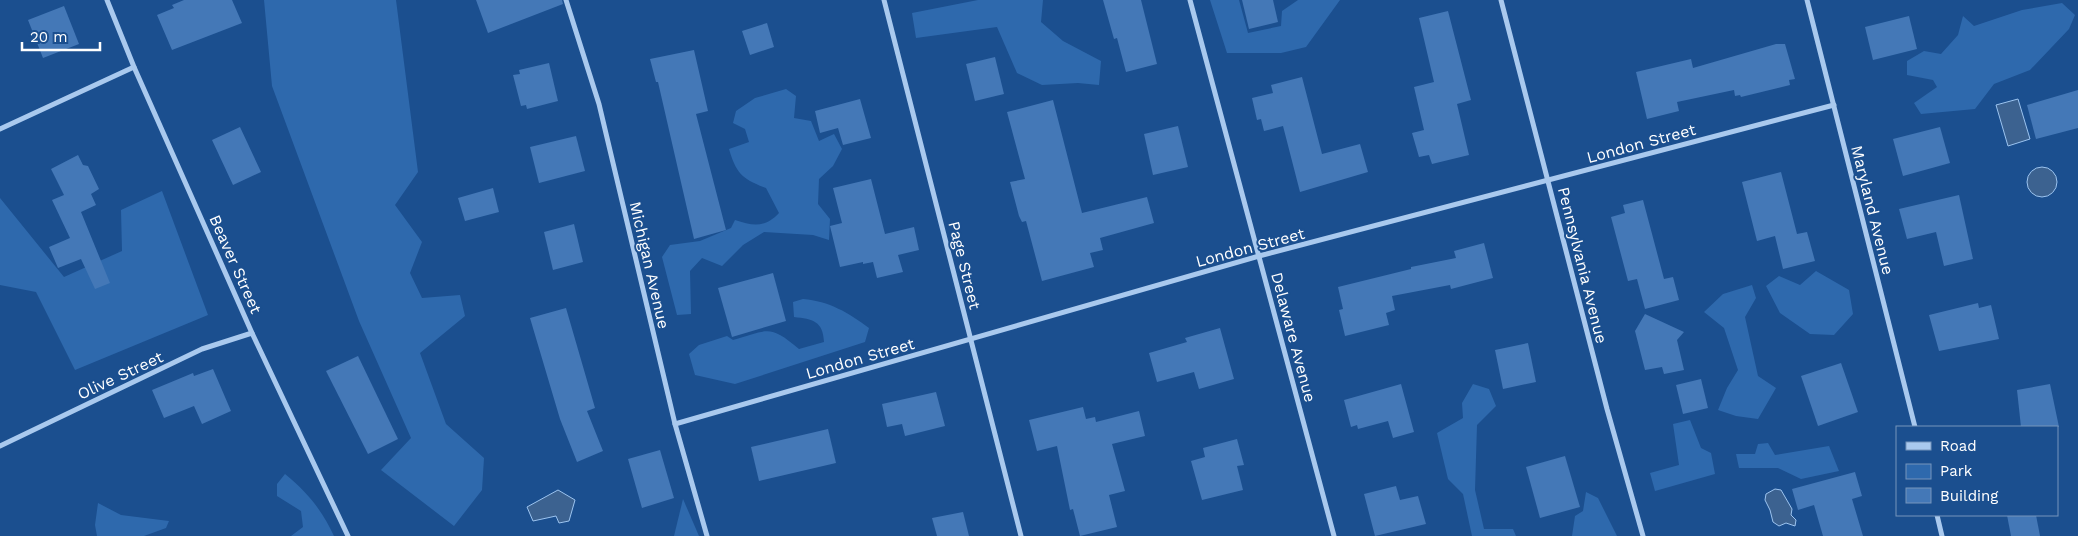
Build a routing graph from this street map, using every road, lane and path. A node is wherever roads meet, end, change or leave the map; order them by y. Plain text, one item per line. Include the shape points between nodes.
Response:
1 (107, 0) edge
2 (566, 0) edge
3 (884, 0) edge
4 (1190, 0) edge
5 (1501, 0) edge
6 (1806, 0) edge
7 (134, 67) junction
8 (1834, 105) junction
9 (0, 129) edge
10 (1549, 180) junction
11 (1259, 256) junction
12 (252, 333) junction
13 (970, 339) junction
14 (675, 424) junction
15 (1915, 426) edge
16 (0, 446) edge
17 (1937, 516) edge
18 (348, 536) edge
19 (707, 536) edge
20 (1021, 536) edge
21 (1334, 536) edge
22 (1643, 536) edge
23 (1942, 536) edge

1 - 7 street, Beaver Street
2 - 14 street, Michigan Avenue via 599,104
3 - 13 street, Page Street
4 - 11 street, Delaware Avenue
5 - 10 street, Pennsylvania Avenue
6 - 8 street, Maryland Avenue
7 - 9 street
7 - 12 street, Beaver Street
8 - 10 street, London Street
8 - 15 street, Maryland Avenue
10 - 11 street, London Street
10 - 22 street, Pennsylvania Avenue via 1604,400
11 - 13 street, London Street
11 - 21 street, Delaware Avenue
12 - 16 street, Olive Street via 202,349
12 - 18 street, Beaver Street
13 - 14 street, London Street
13 - 20 street, Page Street
14 - 19 street, Michigan Avenue
17 - 23 street

